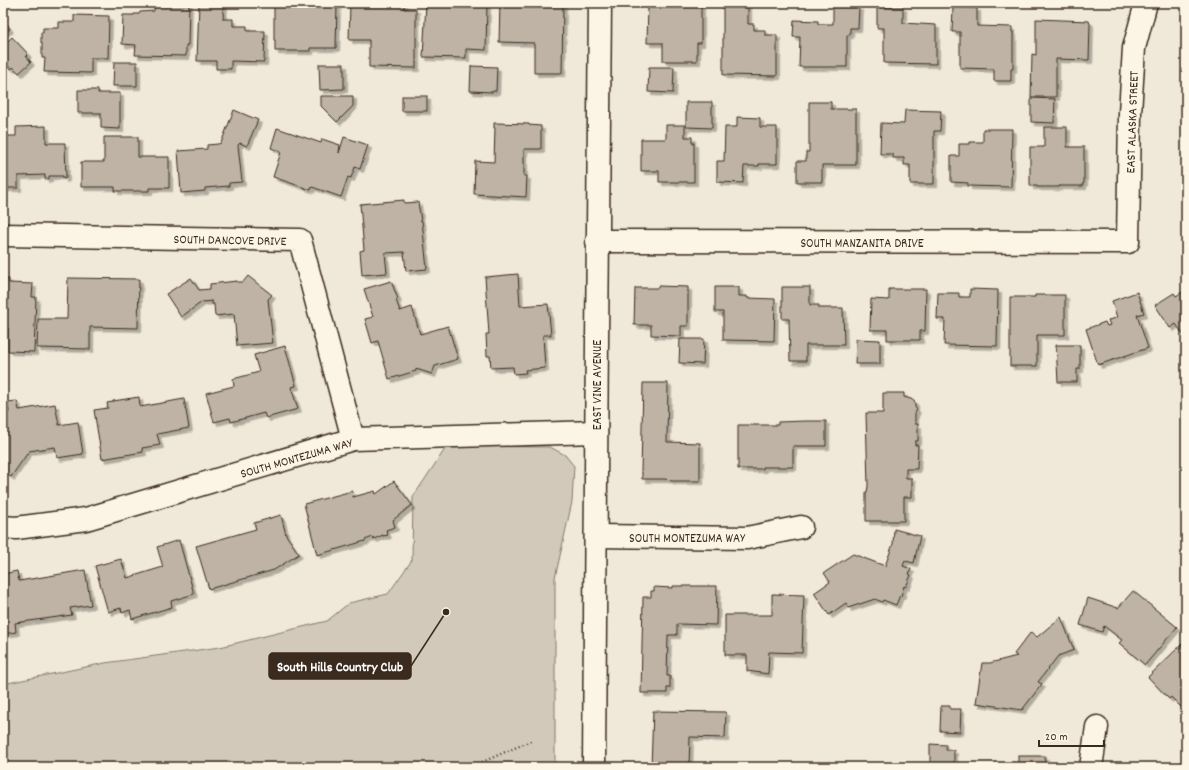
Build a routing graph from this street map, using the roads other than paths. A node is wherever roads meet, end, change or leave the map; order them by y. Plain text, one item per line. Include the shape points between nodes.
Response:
1 (600, 3) edge
2 (1146, 3) edge
3 (3, 235) edge
4 (597, 241) junction
5 (1128, 242) joint
6 (596, 432) junction
7 (353, 439) junction
8 (3, 527) edge
9 (801, 528) dead end
10 (597, 536) junction
11 (1097, 727) dead end
12 (594, 767) edge
13 (1091, 767) edge

1 - 4 street, EAST VINE AVENUE
2 - 5 street, EAST ALASKA STREET via 1134,48
3 - 7 street, SOUTH DANCOVE DRIVE via 300,240
4 - 5 street, SOUTH MANZANITA DRIVE
4 - 6 street, EAST VINE AVENUE
6 - 7 street, SOUTH MONTEZUMA WAY
6 - 10 street, EAST VINE AVENUE
7 - 8 street, SOUTH MONTEZUMA WAY via 86,519 16,528
9 - 10 street, SOUTH MONTEZUMA WAY via 747,538
10 - 12 street, EAST VINE AVENUE
11 - 13 street

